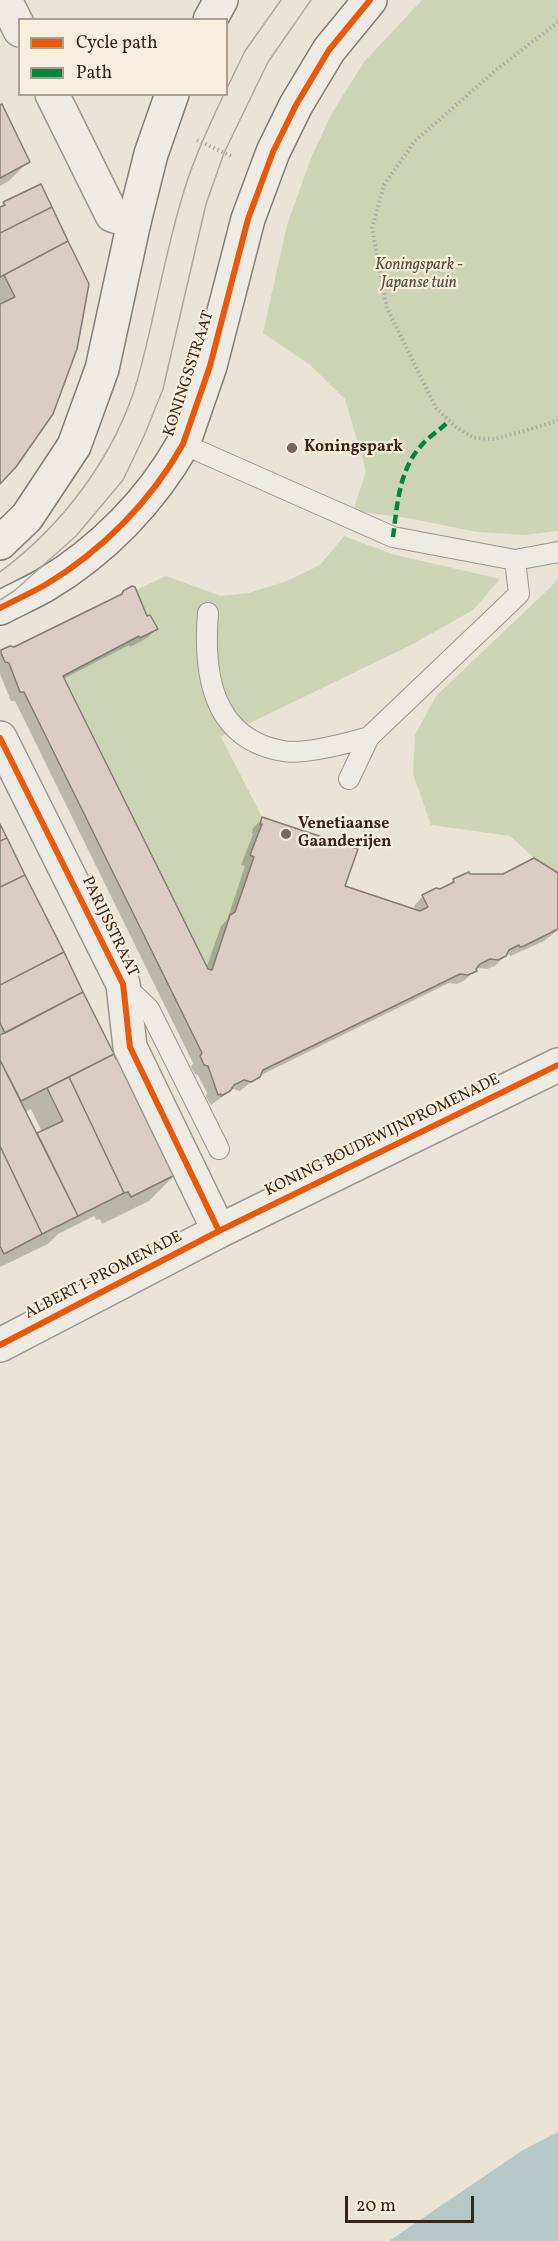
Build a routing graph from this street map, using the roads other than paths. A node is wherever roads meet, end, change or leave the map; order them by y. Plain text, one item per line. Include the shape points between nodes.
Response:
1 (4, 0) edge
2 (220, 0) edge
3 (370, 0) edge
4 (211, 18) edge
5 (18, 26) edge
6 (52, 96) edge
7 (171, 96) edge
8 (134, 222) junction
9 (183, 444) junction
10 (0, 543) edge
11 (558, 552) edge
12 (515, 560) junction
13 (0, 608) edge
14 (208, 613) dead end
15 (369, 737) junction
16 (0, 738) edge
17 (349, 778) dead end
18 (123, 984) junction
19 (558, 1065) edge
20 (219, 1149) dead end
21 (219, 1231) junction
22 (0, 1345) edge

1 - 5 street
2 - 4 street
3 - 9 street, KONINGSSTRAAT via 329,50 273,152 248,219 210,366
6 - 8 street via 111,215
7 - 8 street via 151,154
8 - 10 street via 102,369 74,446 27,517
9 - 12 lane via 393,537
9 - 13 street, KONINGSSTRAAT via 135,512 92,552 45,585
11 - 12 lane
12 - 15 lane via 519,594
14 - 15 lane via 205,645 210,676 219,707 229,723 255,743 284,752 336,747
15 - 17 lane
16 - 18 street, PARIJSSTRAAT
18 - 20 lane via 149,1009
18 - 21 street, PARIJSSTRAAT via 130,1047
19 - 21 street, KONING BOUDEWIJNPROMENADE
21 - 22 street, ALBERT I-PROMENADE

